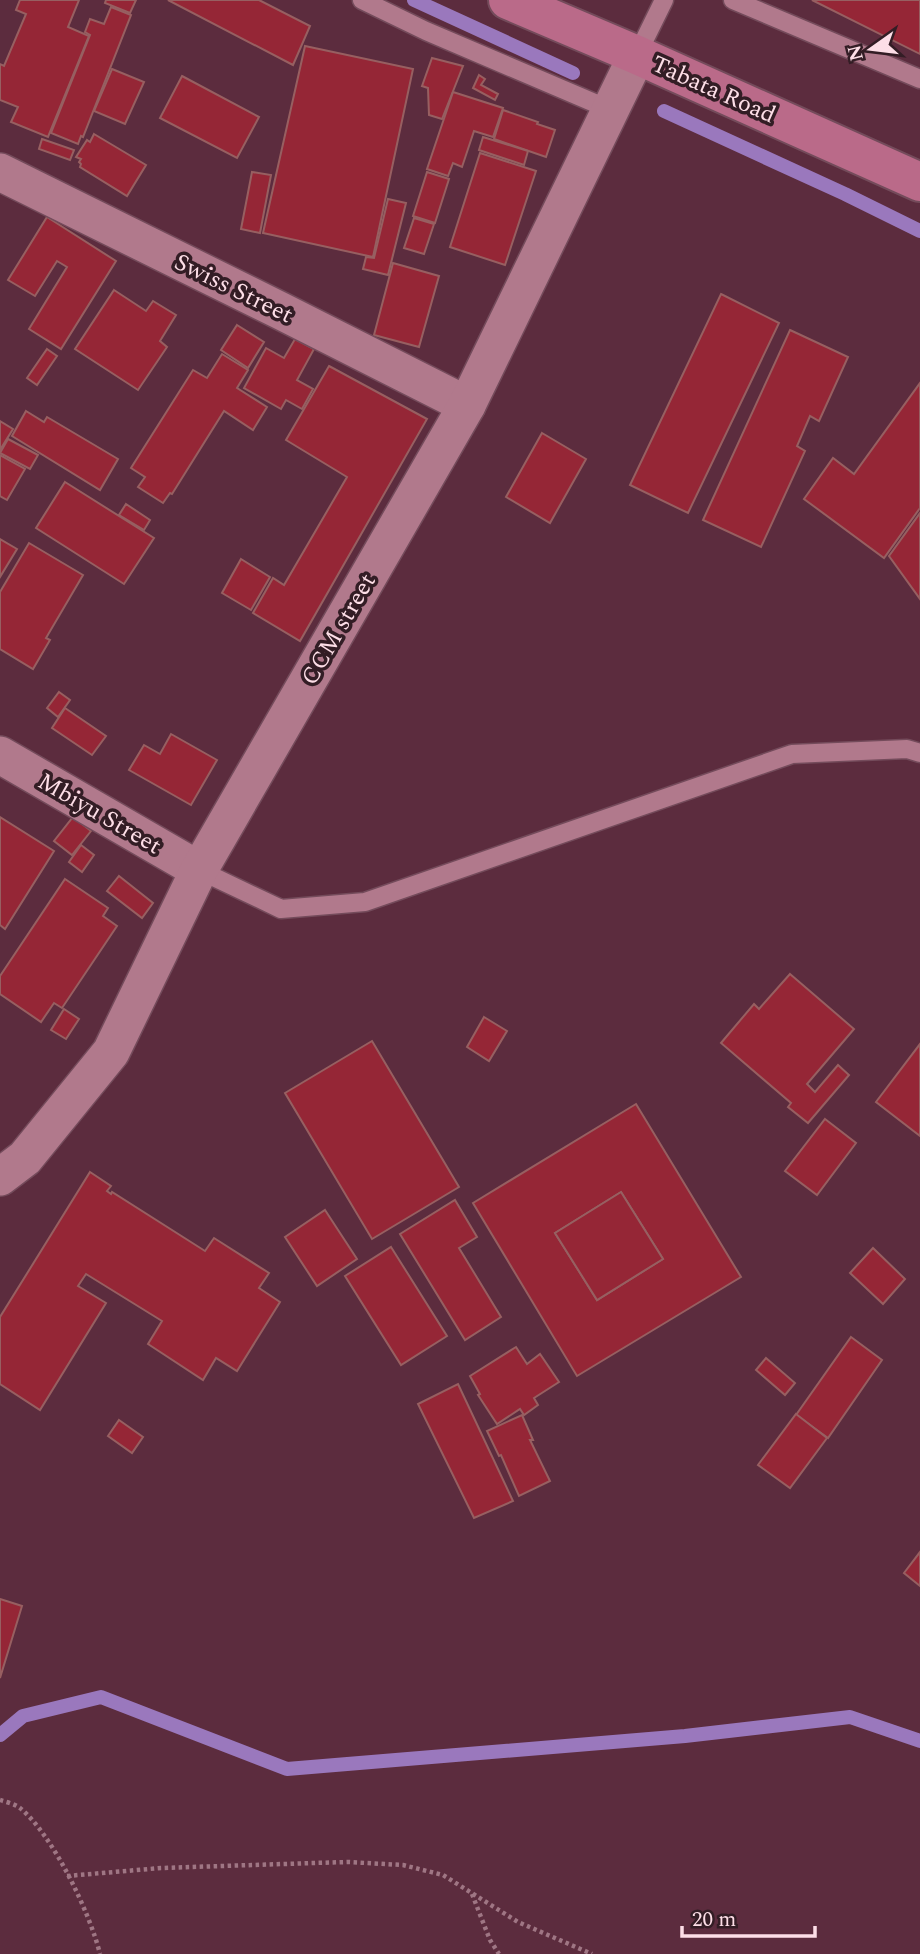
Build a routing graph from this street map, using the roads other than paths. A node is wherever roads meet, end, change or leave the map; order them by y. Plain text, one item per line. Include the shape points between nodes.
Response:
1 (362, 0) edge
2 (508, 0) edge
3 (664, 0) edge
4 (733, 0) edge
5 (637, 55) junction
6 (920, 79) edge
7 (611, 110) junction
8 (0, 172) edge
9 (920, 181) edge
10 (467, 405) junction
11 (920, 753) edge
12 (0, 755) edge
13 (200, 870) junction
14 (0, 1177) edge

1 - 7 lane
2 - 5 main road, Tabata Road
3 - 5 lane
4 - 6 lane
5 - 7 street, CCM street
5 - 9 main road, Tabata Road
7 - 10 street, CCM street
8 - 10 street, Swiss Street
10 - 13 street, CCM street
11 - 13 lane via 907,749 792,754 365,902 281,909
12 - 13 street, Mbiyu Street
13 - 14 street, CCM street via 111,1052 24,1158

